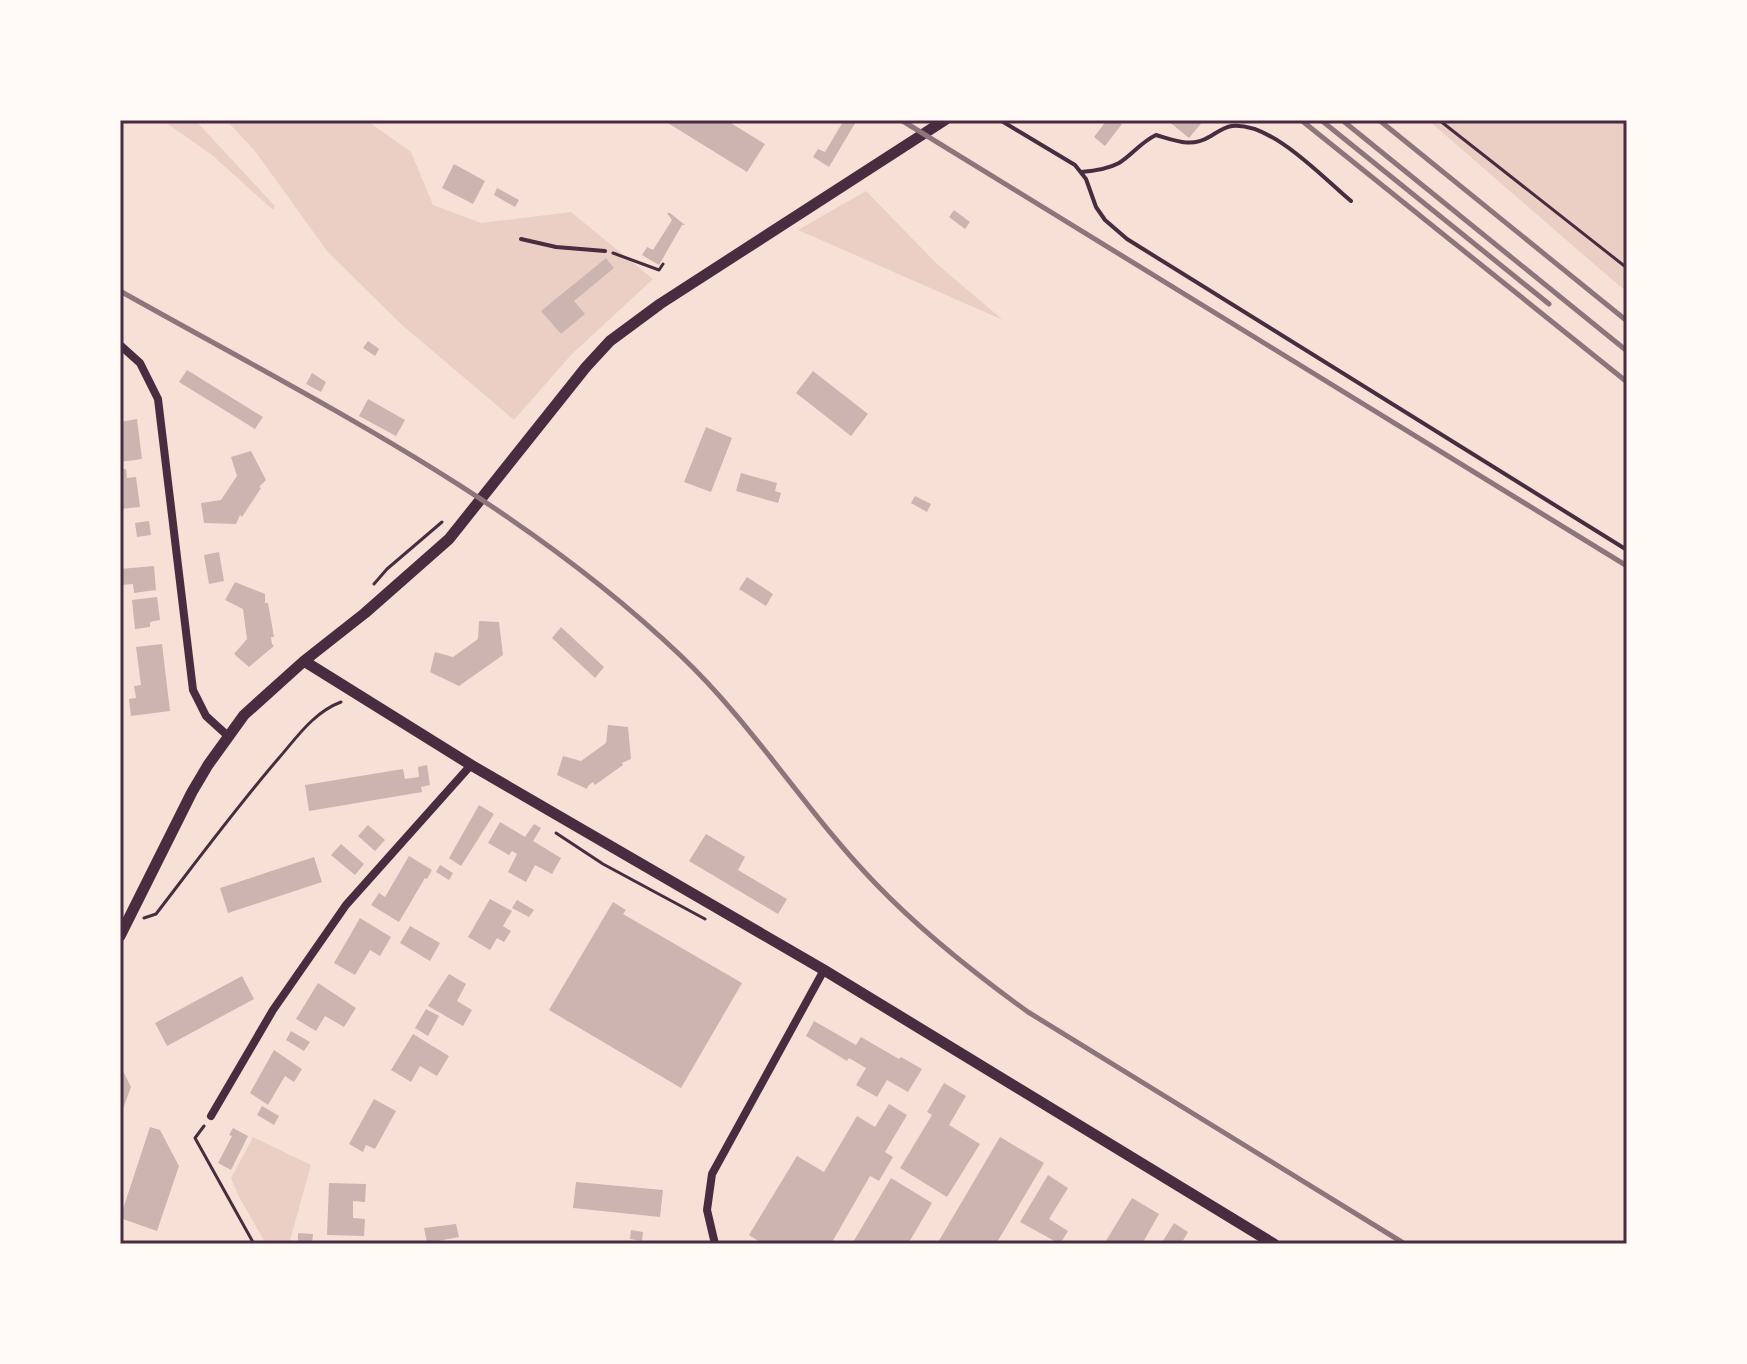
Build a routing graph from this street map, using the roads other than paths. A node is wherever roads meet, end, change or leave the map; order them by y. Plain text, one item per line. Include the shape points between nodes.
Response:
1 (945, 120) edge
2 (1000, 120) edge
3 (1081, 172) junction
4 (1351, 201) dead end
5 (521, 239) dead end
6 (605, 251) road end
7 (120, 345) edge
8 (1627, 550) edge
9 (304, 661) junction
10 (228, 736) junction
11 (471, 765) junction
12 (123, 930) edge
13 (824, 970) junction
14 (211, 1116) road end
15 (715, 1244) edge
16 (1274, 1244) edge

1 - 9 street via 610,341 466,520 404,580
2 - 3 lane
3 - 4 lane via 1120,163 1156,135 1188,144 1229,126 1248,127 1276,139
3 - 8 lane via 1096,207 1127,239
5 - 6 lane
7 - 10 street via 140,363 158,399 193,690 206,716
9 - 10 street
9 - 11 street
10 - 12 street via 192,792
11 - 13 street
11 - 14 street via 346,905 273,1010
13 - 15 street via 712,1174 707,1210
13 - 16 street

